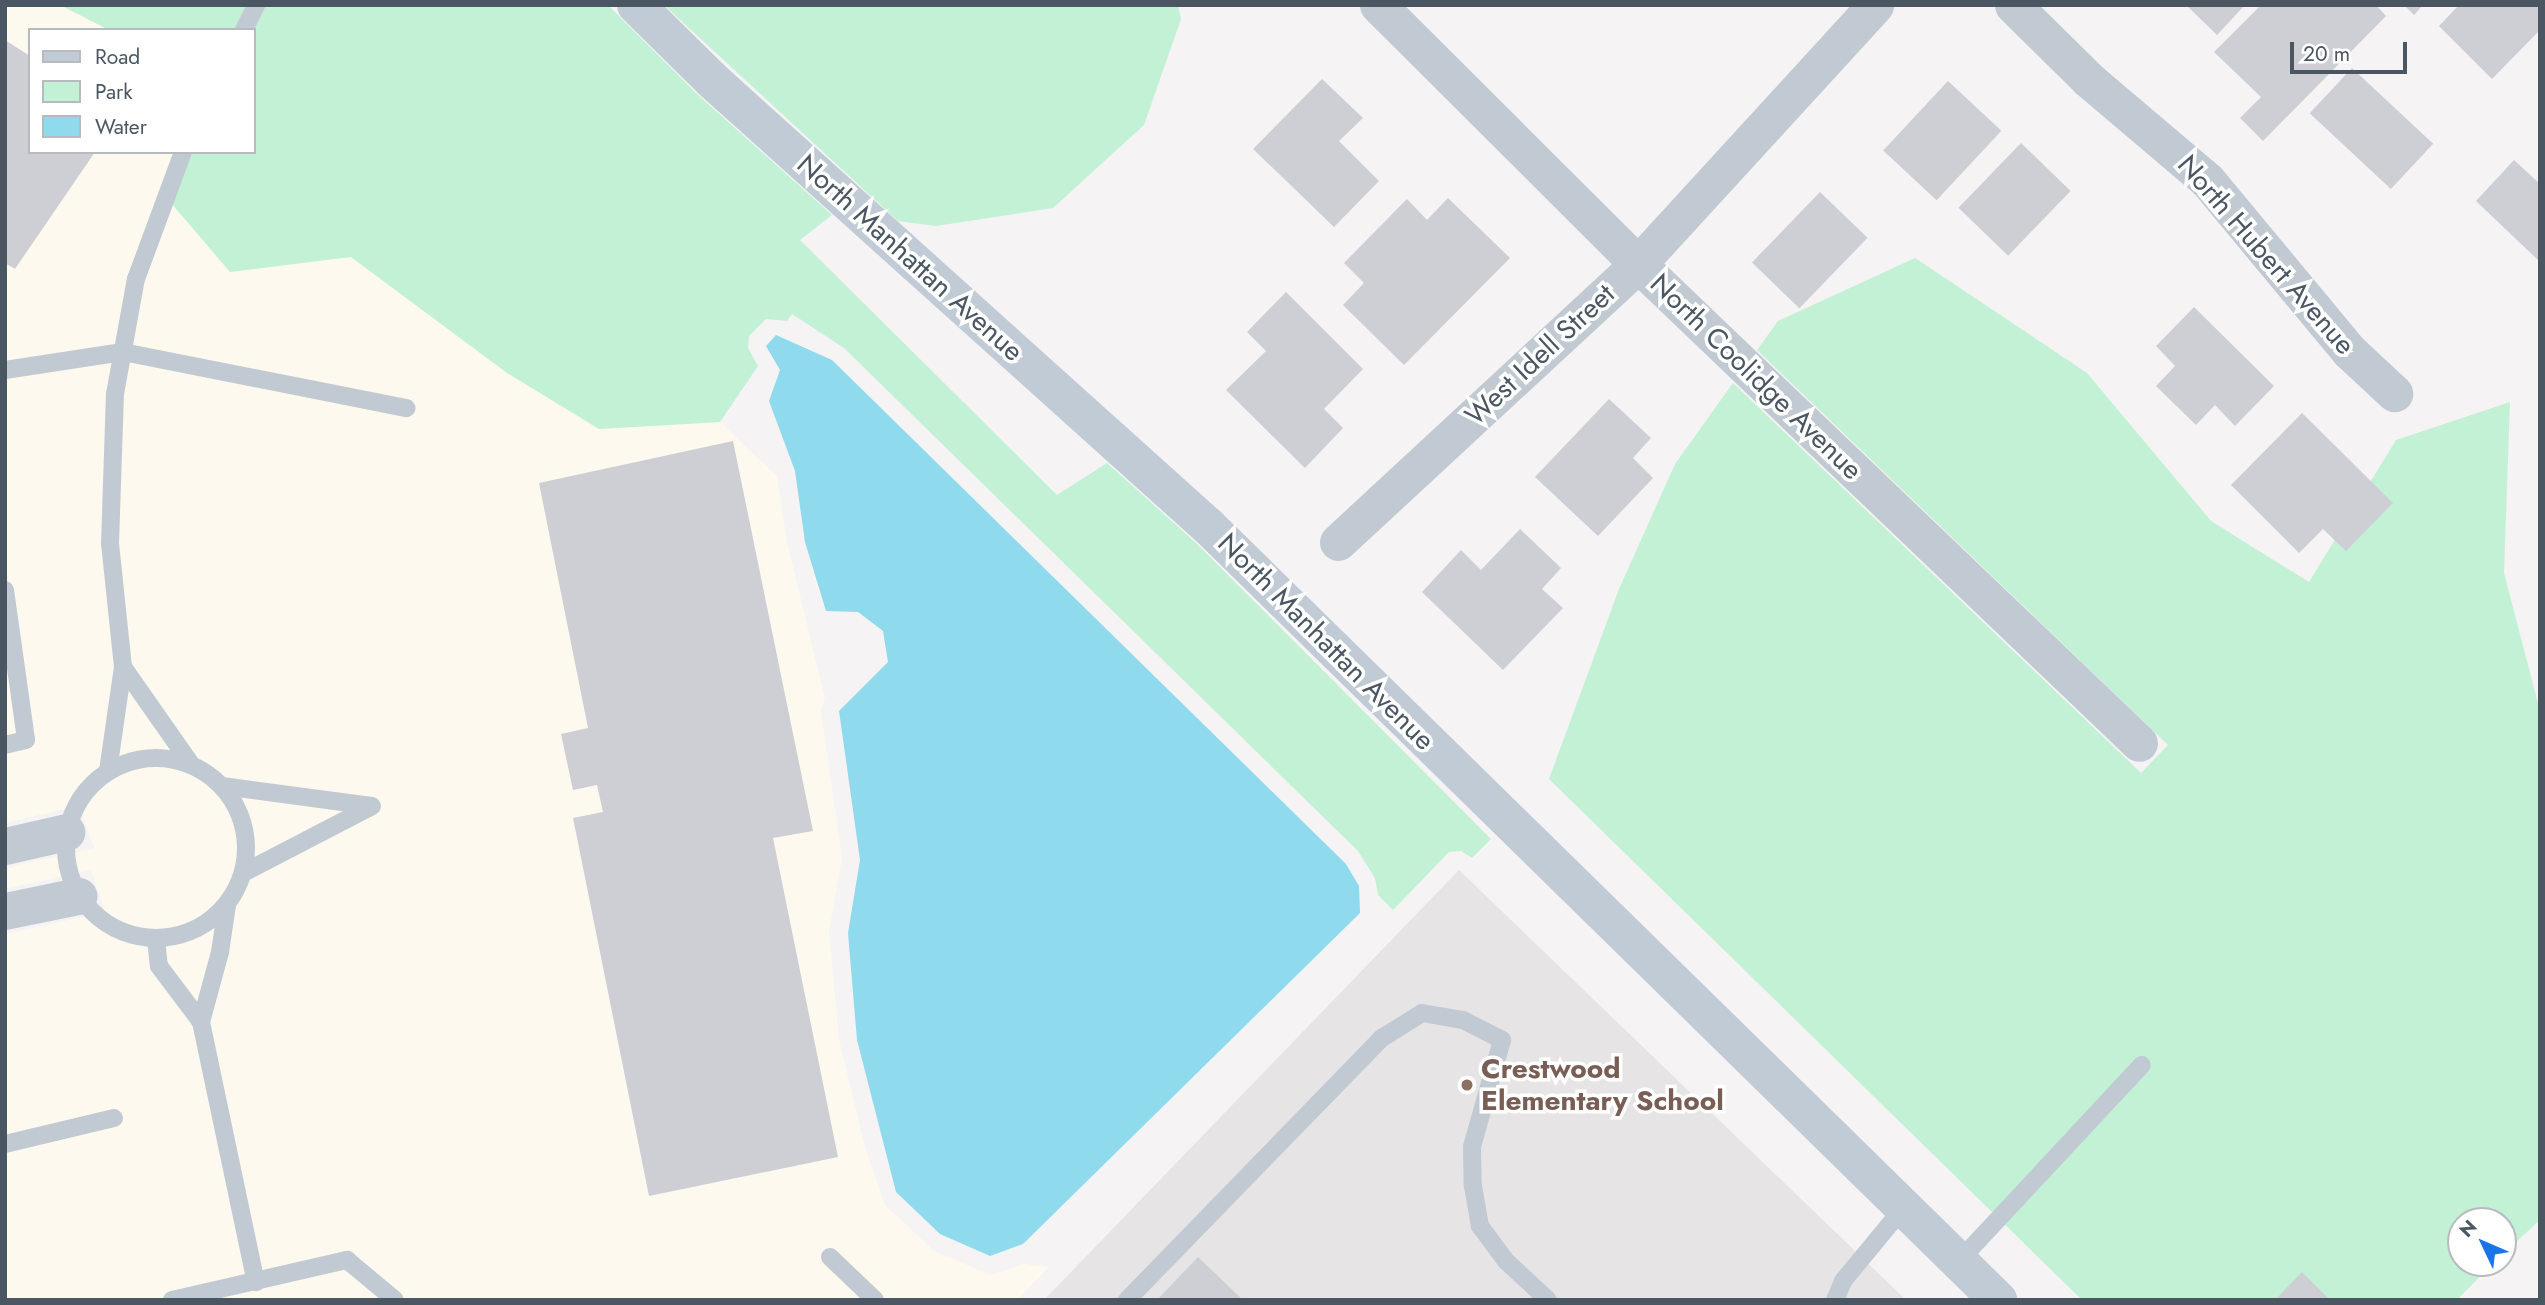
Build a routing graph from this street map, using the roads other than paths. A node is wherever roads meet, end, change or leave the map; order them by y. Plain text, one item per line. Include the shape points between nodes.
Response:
1 (256, 5) edge
2 (636, 5) edge
3 (1378, 5) edge
4 (1875, 5) edge
5 (2013, 5) edge
6 (245, 28) edge
7 (182, 154) edge
8 (1638, 264) junction
9 (123, 352) junction
10 (5, 370) edge
11 (2395, 393) dead end
12 (407, 408) dead end
13 (1338, 542) dead end
14 (5, 590) edge
15 (123, 667) junction
16 (2138, 743) dead end
17 (5, 745) edge
18 (191, 764) junction
19 (108, 771) junction
20 (222, 786) junction
21 (66, 832) junction
22 (5, 846) edge
23 (243, 873) junction
24 (78, 895) junction
25 (227, 905) junction
26 (5, 911) edge
27 (156, 939) junction
28 (201, 1022) junction
29 (2142, 1065) dead end
30 (114, 1118) dead end
31 (5, 1144) edge
32 (1903, 1207) junction
33 (830, 1257) dead end
34 (1959, 1261) junction
35 (256, 1282) junction
36 (1992, 1298) edge
37 (172, 1300) edge
38 (395, 1300) edge
39 (875, 1300) edge
40 (1127, 1300) edge
41 (1548, 1300) edge
42 (1835, 1300) edge

1 - 6 lane
2 - 32 street, North Manhattan Avenue via 712,80 1209,527
3 - 8 street, North Coolidge Avenue
4 - 8 street, West Idell Street
5 - 11 street, North Hubert Avenue via 2089,80 2207,180 2349,351
7 - 9 lane via 136,279
8 - 13 street, West Idell Street
8 - 16 street, North Coolidge Avenue
9 - 10 lane
9 - 12 lane
9 - 15 lane via 115,394 110,544
14 - 17 lane via 26,740
15 - 18 lane
15 - 19 lane
18 - 19 lane via 163,757 134,760
18 - 20 lane
19 - 21 lane via 74,808
20 - 23 lane via 239,811 246,842
20 - 23 lane via 372,806
21 - 22 street
21 - 24 lane via 69,876
23 - 25 lane
24 - 26 street
24 - 27 lane via 107,924 125,934
25 - 27 lane via 183,935
25 - 28 lane
27 - 28 lane via 159,965
28 - 35 lane
29 - 34 lane
30 - 31 lane
32 - 34 street, North Manhattan Avenue
32 - 42 lane via 1843,1282
33 - 39 lane
34 - 36 street, North Manhattan Avenue
35 - 37 lane
35 - 38 lane via 347,1260
40 - 41 lane via 1382,1038 1422,1013 1463,1020 1502,1040 1472,1147 1480,1226 1506,1261

